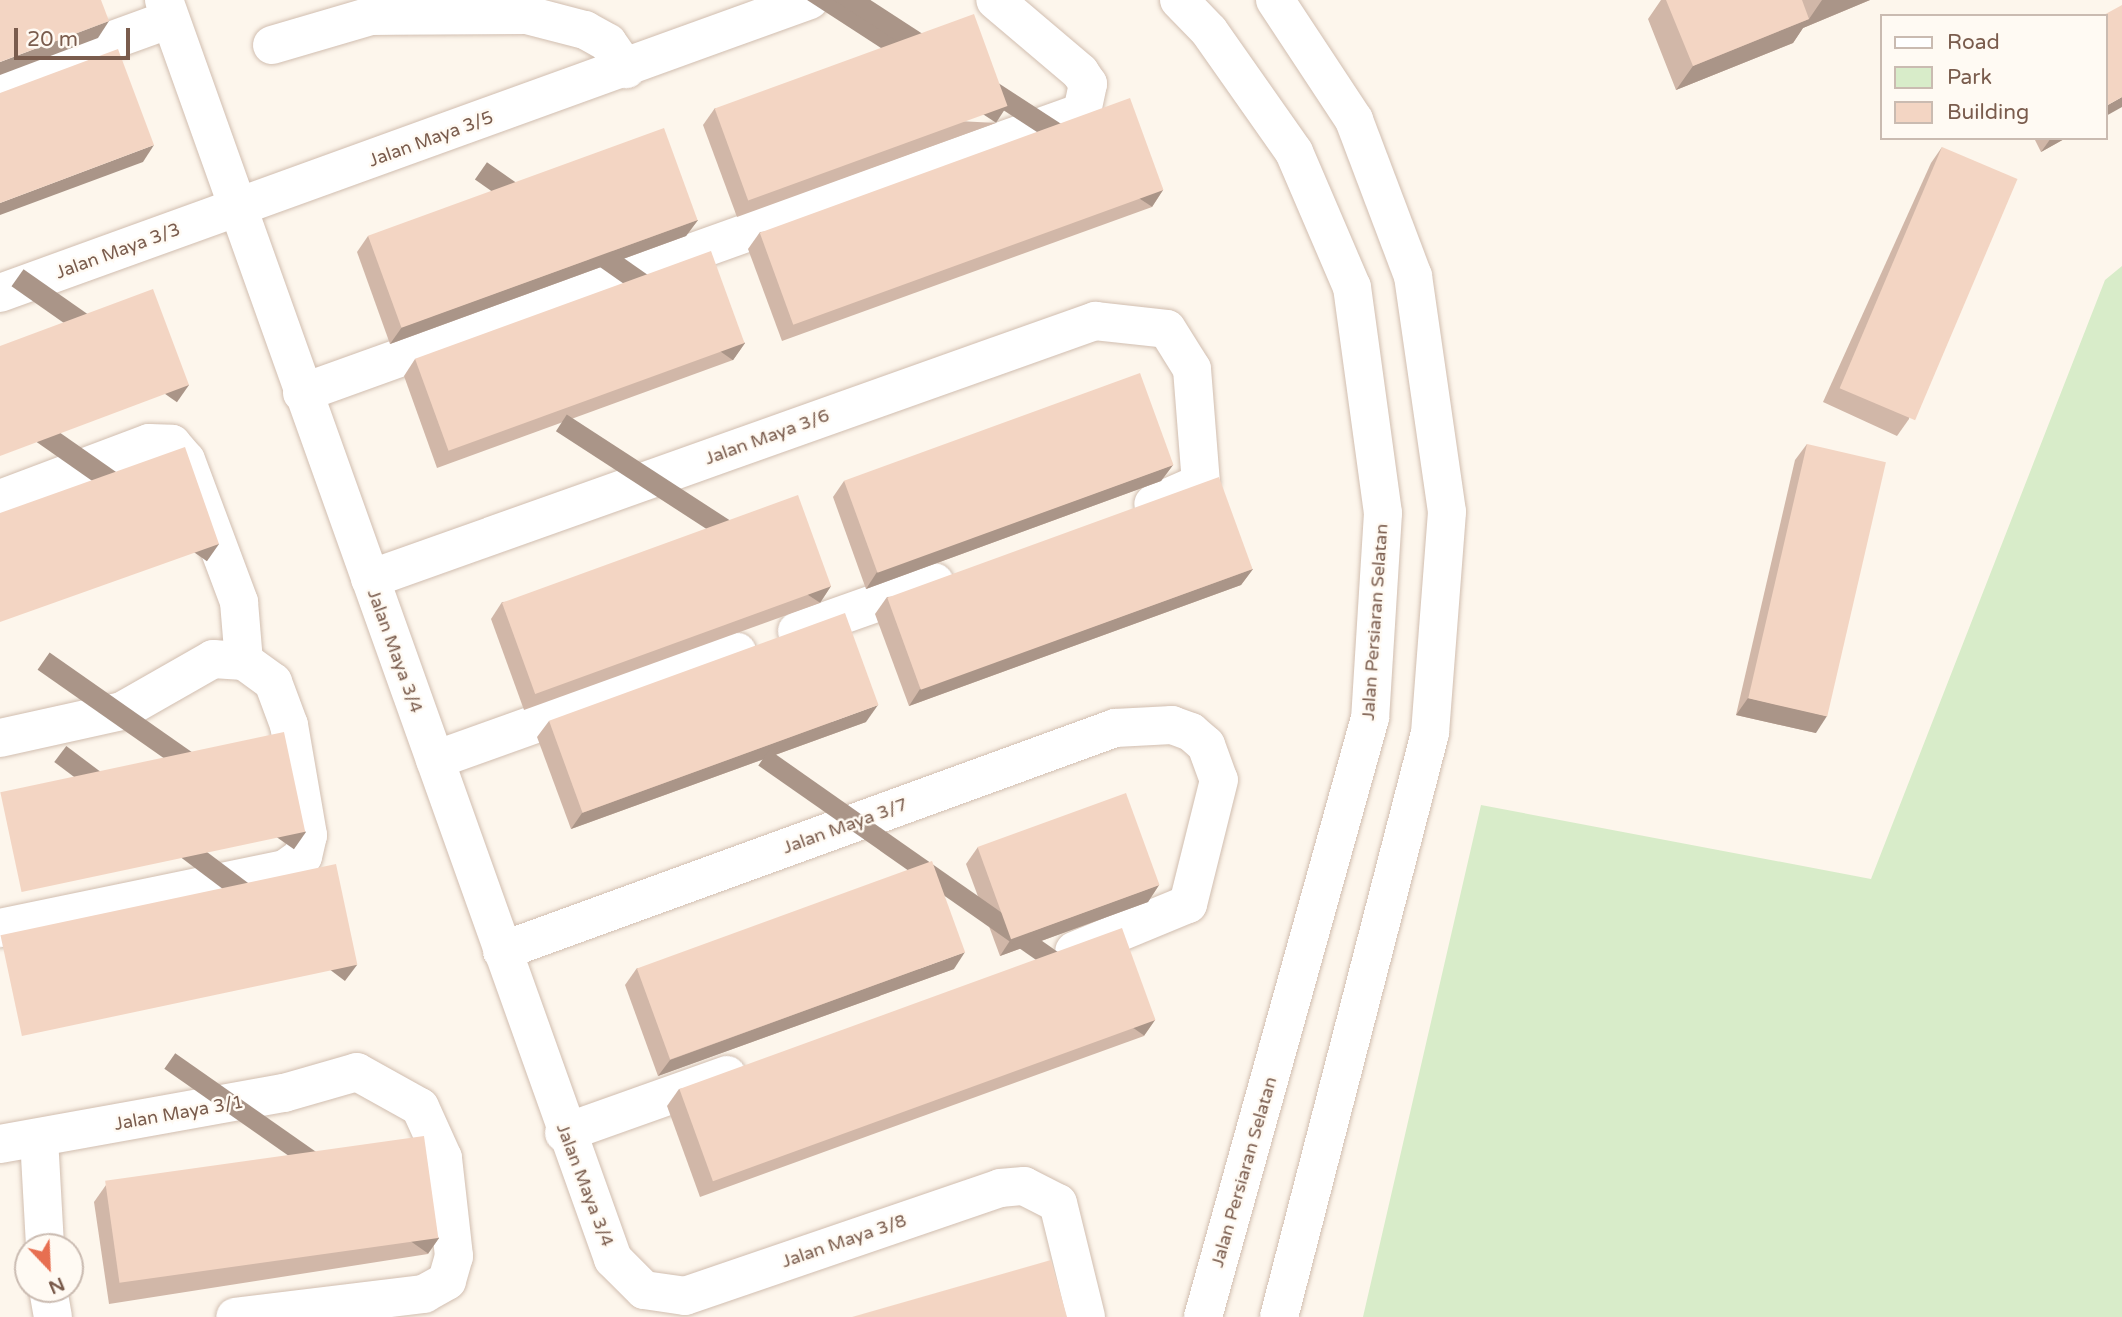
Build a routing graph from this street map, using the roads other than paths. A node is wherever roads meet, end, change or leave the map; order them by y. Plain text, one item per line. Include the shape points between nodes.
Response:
1 (995, 0) edge
2 (1179, 0) edge
3 (1275, 0) edge
4 (803, 2) edge
5 (528, 8) edge
6 (167, 10) edge
7 (272, 45) dead end
8 (626, 69) junction
9 (0, 81) edge
10 (235, 209) junction
11 (0, 293) edge
12 (302, 393) junction
13 (0, 499) edge
14 (1122, 515) edge
15 (967, 571) edge
16 (370, 579) junction
17 (229, 660) junction
18 (0, 738) edge
19 (435, 760) junction
20 (0, 928) edge
21 (502, 951) junction
22 (1044, 962) edge
23 (758, 1063) edge
24 (564, 1133) junction
25 (39, 1139) junction
26 (0, 1144) edge
27 (45, 1233) edge
28 (647, 1303) edge
29 (235, 1317) edge
30 (1086, 1317) edge
31 (1203, 1317) edge
32 (1279, 1317) edge

1 - 12 street via 1080,72 1088,84 1082,112
2 - 31 street, Jalan Persiaran Selatan via 1209,32 1293,152 1352,286 1383,513 1370,718
3 - 32 street via 1353,120 1413,276 1447,512 1430,733
4 - 8 street, Jalan Maya 3/5
5 - 7 street via 371,16
5 - 8 street via 608,43
6 - 9 street
6 - 10 street, Jalan Maya 3/4
8 - 10 street, Jalan Maya 3/5
10 - 11 street, Jalan Maya 3/3
10 - 12 street, Jalan Maya 3/4
12 - 16 street, Jalan Maya 3/4
13 - 17 street via 149,443 172,444 186,460 239,602
14 - 16 street, Jalan Maya 3/6 via 1201,483 1192,369 1167,329 1095,321
15 - 19 street
16 - 19 street, Jalan Maya 3/4
17 - 18 street via 122,711
17 - 20 street via 273,682 289,724 308,835 303,856 285,869
19 - 21 street, Jalan Maya 3/4
21 - 22 street, Jalan Maya 3/7 via 1115,728 1172,725 1191,732 1206,745 1219,780 1188,904 1173,916
21 - 24 street, Jalan Maya 3/4
23 - 24 street
24 - 28 street, Jalan Maya 3/4 via 613,1259
25 - 26 street, Jalan Maya 3/1
25 - 27 street
25 - 29 street, Jalan Maya 3/1 via 284,1093 357,1072 390,1085 419,1107 435,1130 453,1269 437,1290
28 - 30 street, Jalan Maya 3/8 via 685,1296 1000,1188 1045,1191 1064,1220

